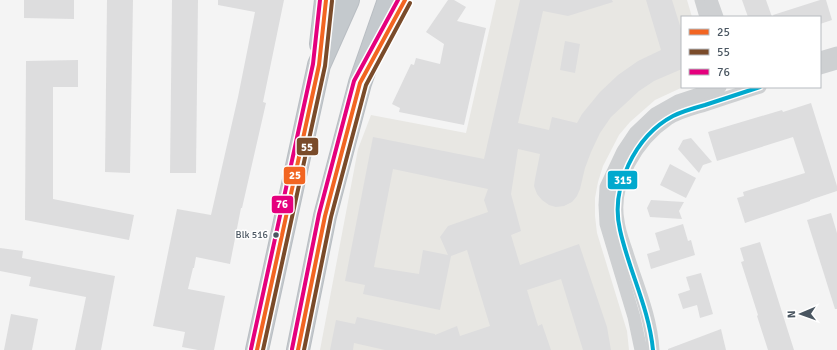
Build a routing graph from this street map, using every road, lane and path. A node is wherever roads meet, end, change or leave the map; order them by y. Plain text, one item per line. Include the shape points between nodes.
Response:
1 (326, 0) edge
2 (348, 0) edge
3 (389, 0) edge
4 (405, 0) edge
5 (701, 0) edge
6 (711, 0) edge
7 (706, 16) edge
8 (717, 16) edge
9 (837, 53) edge
10 (821, 58) edge
11 (837, 63) edge
12 (319, 65) junction
13 (821, 68) edge
14 (360, 82) junction
15 (717, 88) edge
16 (754, 88) edge
17 (734, 91) edge
18 (640, 315) junction
19 (257, 350) edge
20 (298, 350) edge
21 (642, 350) edge
22 (653, 350) edge

1 - 12 highway
2 - 12 highway
3 - 14 highway
4 - 14 highway
5 - 7 street
6 - 8 street
9 - 10 street
11 - 13 street
12 - 19 highway
14 - 20 highway via 325,216
15 - 18 street via 678,101 655,114 635,133 606,187 606,224
16 - 17 street
17 - 18 street via 668,119 644,140 621,181 617,220
18 - 21 street
18 - 22 street

